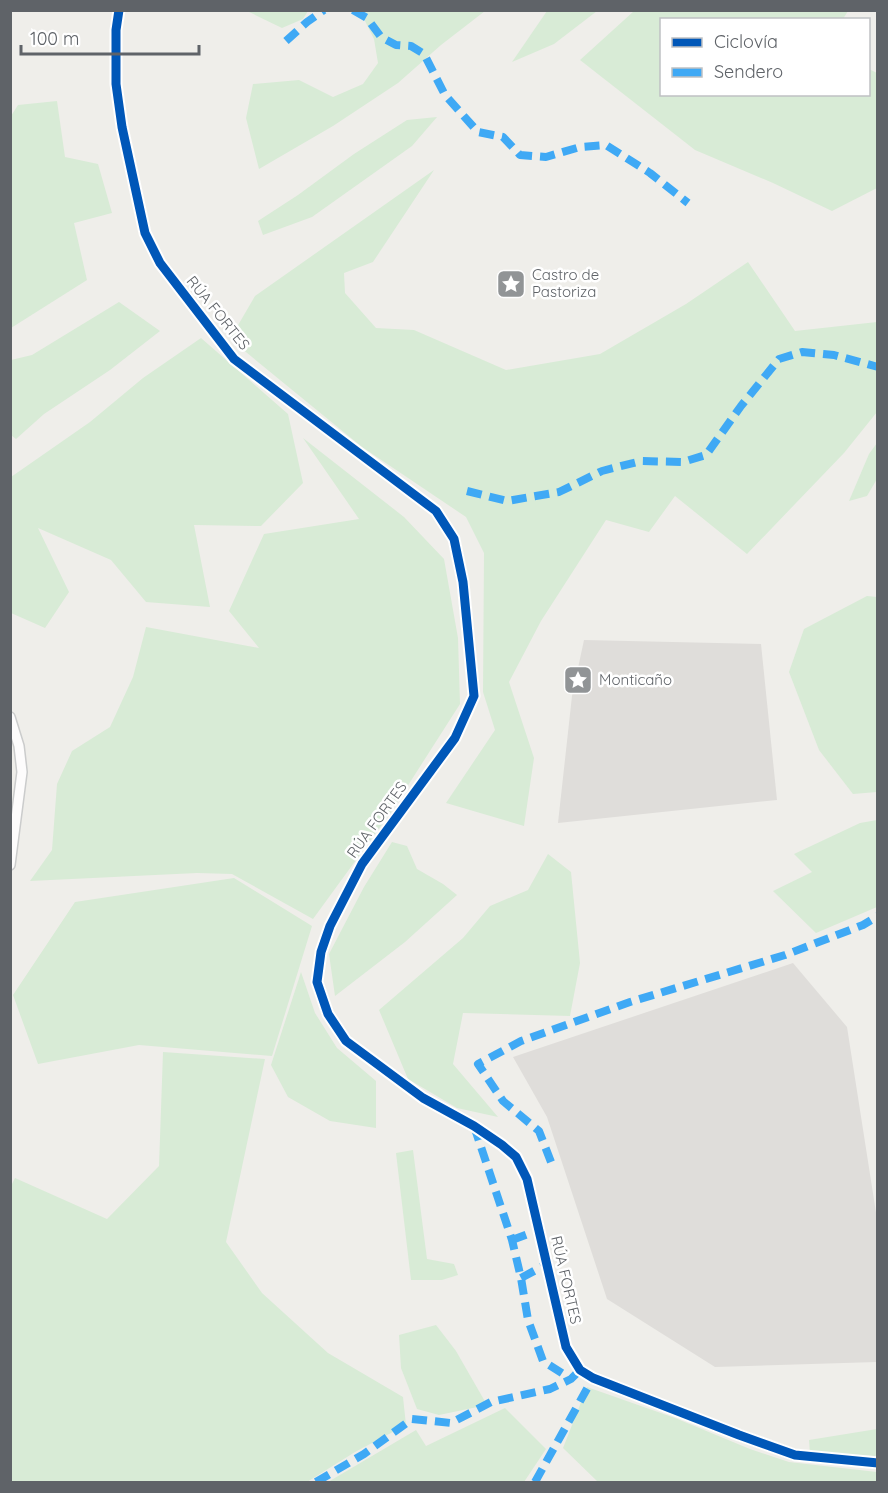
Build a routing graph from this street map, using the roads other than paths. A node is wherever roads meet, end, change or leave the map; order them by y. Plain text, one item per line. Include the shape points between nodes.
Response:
1 (119, 10) edge
2 (10, 717) edge
3 (10, 865) edge
4 (878, 1463) edge

1 - 4 street, RÚA FORTES via 116,84 122,128 145,233 160,263 234,359 436,511 454,539 463,582 474,696 455,738 362,864 330,926 317,982 328,1014 346,1041 423,1098 474,1126 516,1157 526,1179 566,1347 580,1370 795,1455
2 - 3 street via 22,772

